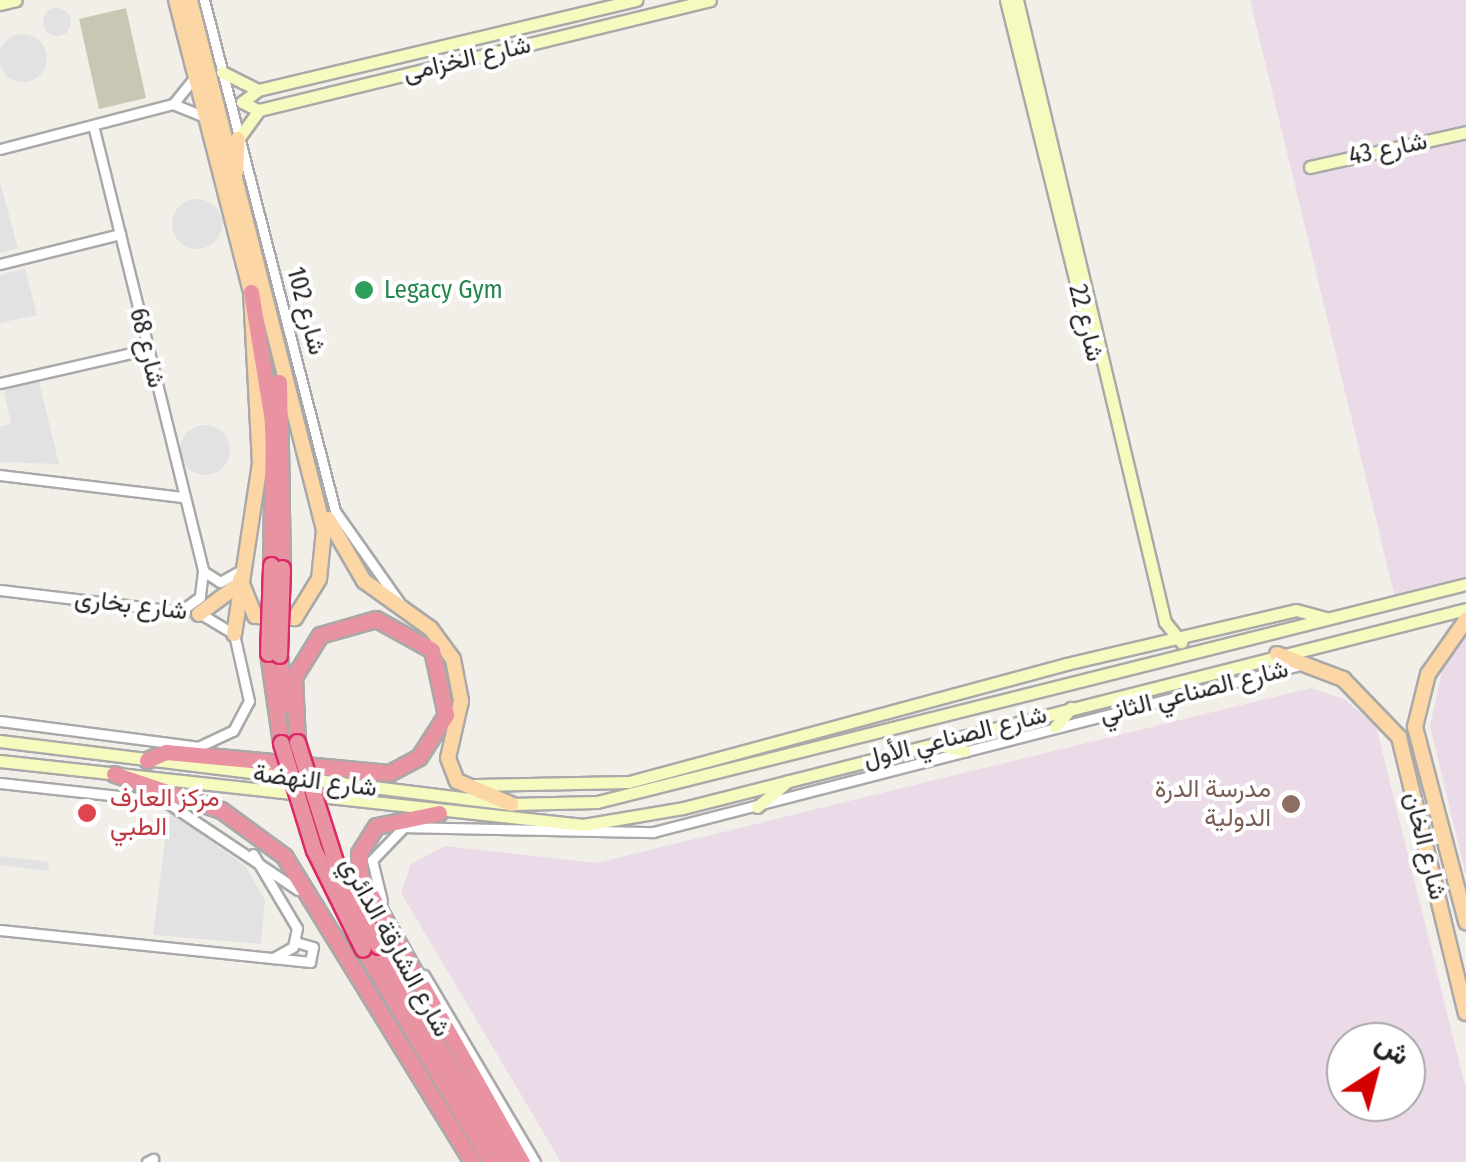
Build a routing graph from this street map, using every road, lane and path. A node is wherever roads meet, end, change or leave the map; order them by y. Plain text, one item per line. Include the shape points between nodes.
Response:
1 (16, 0) edge
2 (204, 0) edge
3 (636, 0) edge
4 (710, 0) edge
5 (1006, 0) edge
6 (1017, 0) edge
7 (179, 2) edge
8 (0, 4) edge
9 (604, 5) edge
10 (439, 49) junction
11 (222, 72) junction
12 (195, 76) junction
13 (389, 77) junction
14 (258, 90) junction
15 (173, 104) junction
16 (259, 110) junction
17 (205, 118) junction
18 (93, 125) junction
19 (1466, 132) edge
20 (238, 139) junction
21 (0, 149) edge
22 (1310, 166) dead end
23 (235, 182) junction
24 (120, 234) junction
25 (0, 264) edge
26 (251, 292) junction
27 (271, 335) junction
28 (148, 349) junction
29 (0, 382) edge
30 (0, 475) edge
31 (182, 497) junction
32 (321, 498) junction
33 (276, 566) junction
34 (203, 571) junction
35 (242, 575) junction
36 (1466, 584) edge
37 (0, 590) edge
38 (1466, 609) edge
39 (181, 611) junction
40 (407, 613) junction
41 (199, 614) junction
42 (1326, 618) junction
43 (1466, 620) edge
44 (234, 634) junction
45 (1178, 640) junction
46 (1156, 646) junction
47 (1194, 650) junction
48 (1277, 654) junction
49 (1314, 664) junction
50 (1072, 708) junction
51 (0, 721) edge
52 (1055, 727) junction
53 (0, 741) edge
54 (289, 742) junction
55 (930, 743) junction
56 (198, 747) junction
57 (756, 751) junction
58 (964, 751) junction
59 (147, 760) junction
60 (0, 761) edge
61 (275, 765) junction
62 (114, 774) junction
63 (733, 774) junction
64 (792, 778) junction
65 (458, 782) junction
66 (0, 783) edge
67 (607, 786) junction
68 (625, 799) junction
69 (511, 804) junction
70 (756, 808) junction
71 (439, 813) junction
72 (552, 826) junction
73 (570, 836) junction
74 (251, 851) junction
75 (1466, 922) edge
76 (0, 930) edge
77 (296, 942) junction
78 (342, 945) junction
79 (370, 948) junction
80 (266, 961) junction
81 (1466, 1012) edge
82 (472, 1162) edge
83 (491, 1162) edge
84 (507, 1162) edge
85 (522, 1162) edge
86 (535, 1162) edge

1 - 8 street
2 - 11 street, شارع 102
3 - 9 street, شارع الخزامى
4 - 13 street, شارع الخزامى
5 - 46 street, شارع 22 via 1159,618
6 - 45 street, شارع 22 via 1164,622
7 - 12 main road, شارع 102
7 - 23 main road, شارع 102
9 - 10 street, شارع الخزامى
10 - 13 street via 390,66
10 - 14 street, شارع الخزامى
11 - 14 street
11 - 20 street, شارع 102
12 - 15 street
12 - 17 main road, شارع 102
13 - 16 street, شارع الخزامى
14 - 16 street via 242,102
15 - 17 street
15 - 18 street
16 - 20 street
17 - 26 main road, شارع 102
18 - 21 street
18 - 24 street, شارع 68
19 - 22 street, شارع 43
20 - 23 main road
20 - 40 street, شارع 102 via 339,523
23 - 27 main road, شارع 102
24 - 25 street
24 - 28 street, شارع 68
26 - 33 highway, شارع 102 via 273,427
26 - 35 main road via 260,462
27 - 32 main road
27 - 33 highway, شارع 102 via 286,447
28 - 29 street
28 - 31 street, شارع 68
30 - 31 street
31 - 34 street, شارع 68
32 - 35 main road via 322,567 300,613 263,621 244,602
32 - 40 main road via 359,576
33 - 54 highway, شارع الشارقة الدائري, bridge via 274,654
34 - 35 street via 220,582
34 - 39 street via 200,597
35 - 41 main road
35 - 44 main road
36 - 42 street, شارع الصناعي الأول
37 - 39 street, شارع بخارى
38 - 48 street, شارع الصناعي الأول
39 - 41 street, شارع بخارى
40 - 65 main road via 436,634 458,674 448,758
41 - 44 street, شارع بخارى
42 - 45 street via 1296,610
42 - 47 street, شارع الصناعي الأول
43 - 75 main road, شارع الخان via 1428,674 1415,727
44 - 56 street via 247,711 224,738
45 - 46 street
45 - 47 street
46 - 57 street
47 - 63 street, شارع الصناعي الأول
48 - 49 main road
48 - 50 street, شارع الصناعي الأول
49 - 52 street, شارع الصناعي الثاني
49 - 81 main road, شارع الخان via 1366,696 1399,737
50 - 52 street
50 - 55 street, شارع الصناعي الأول
51 - 56 street
52 - 58 street, شارع الصناعي الثاني
53 - 59 street, شارع النهضة
54 - 61 highway via 294,677 320,636 376,619 432,650 446,714 419,757 373,775
54 - 79 highway, شارع الشارقة الدائري, bridge
55 - 58 street
55 - 64 street, شارع الصناعي الأول
56 - 61 street
57 - 63 street
57 - 67 street
58 - 70 street, شارع الصناعي الثاني
59 - 61 highway via 166,752
59 - 69 street, شارع النهضة
60 - 62 street, شارع النهضة
62 - 71 street, شارع النهضة
62 - 78 highway via 250,827 299,874
63 - 68 street, شارع الصناعي الأول
64 - 70 street
64 - 72 street, شارع الصناعي الأول via 683,808
65 - 67 street
65 - 69 main road
66 - 74 street via 165,801
67 - 68 street
68 - 69 street, شارع الصناعي الأول
70 - 73 street, شارع الصناعي الثاني via 654,832
71 - 72 street, شارع الصناعي الأول
71 - 85 highway via 376,826 359,853 360,876
72 - 73 street
73 - 86 street, شارع الصناعي الثاني via 412,825 385,839 371,868
74 - 77 street via 294,921
74 - 78 street via 293,884
76 - 80 street
77 - 80 street
77 - 80 street via 312,947 310,962
78 - 82 highway
79 - 83 highway, شارع الشارقة الدائري
79 - 84 highway, شارع الشارقة الدائري

